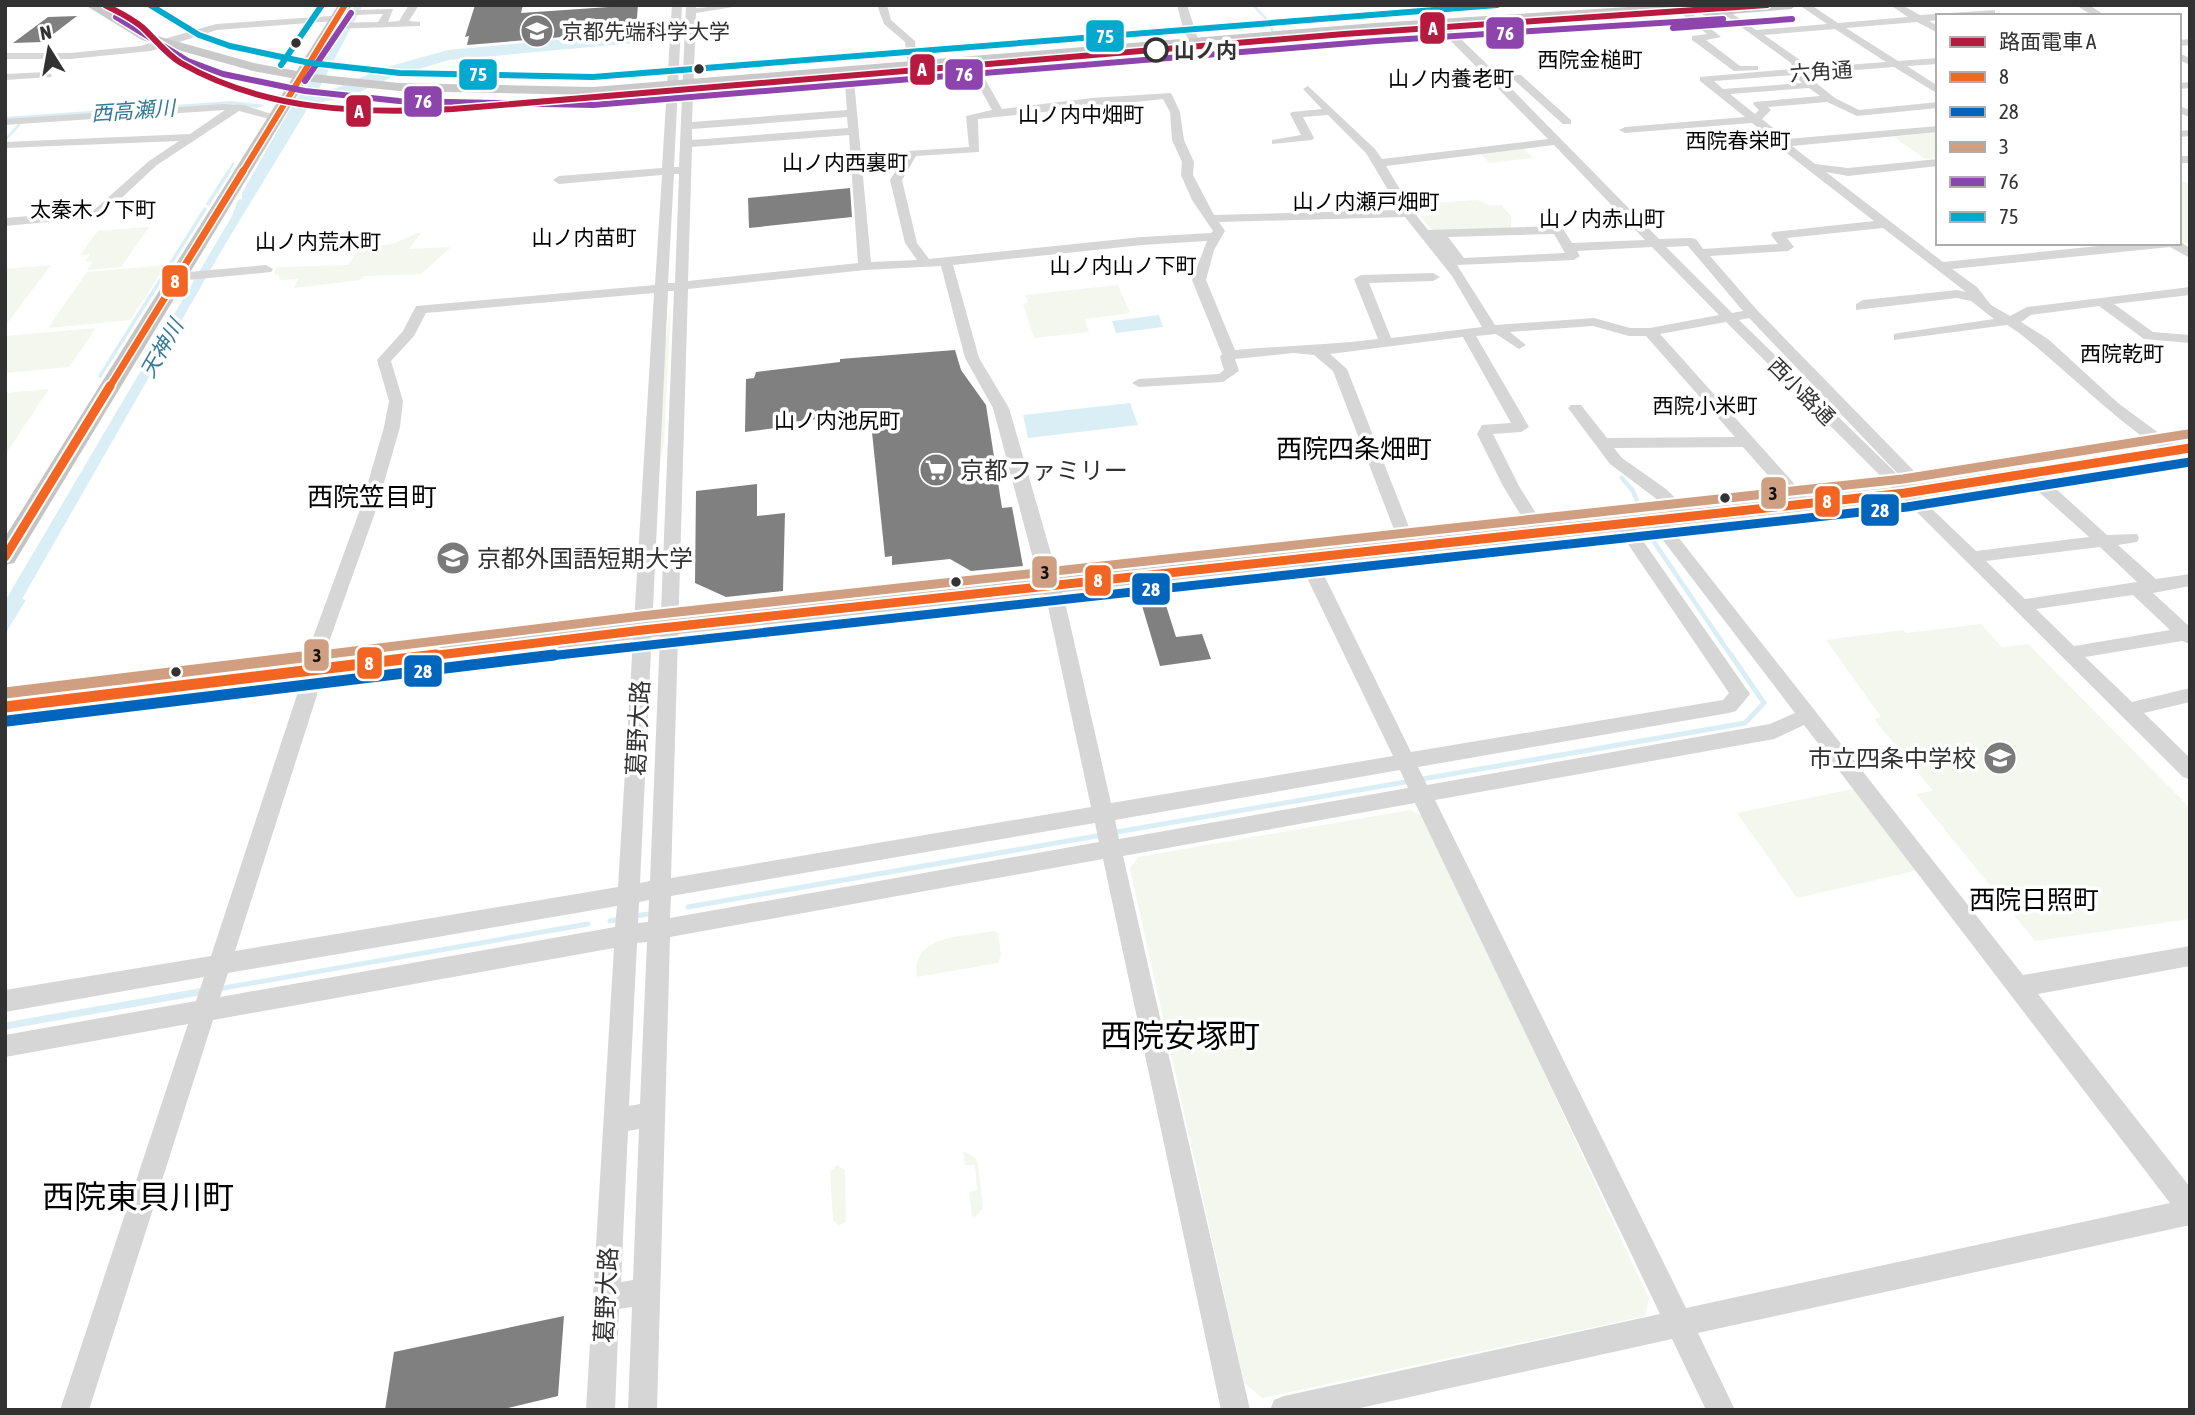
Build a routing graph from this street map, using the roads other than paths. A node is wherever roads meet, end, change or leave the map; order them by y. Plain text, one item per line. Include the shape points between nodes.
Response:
1 (91, 5) edge
2 (414, 5) edge
3 (677, 5) edge
4 (740, 5) edge
5 (882, 5) edge
6 (1182, 5) edge
7 (1420, 5) edge
8 (1791, 5) edge
9 (1804, 5) edge
10 (1895, 5) edge
11 (2005, 5) edge
12 (2081, 5) edge
13 (1721, 7) edge
14 (691, 8) edge
15 (367, 10) edge
16 (1988, 10) edge
17 (1683, 11) junction
18 (1952, 14) edge
19 (2097, 14) edge
20 (338, 16) edge
21 (1936, 16) edge
22 (144, 17) dead end
23 (1916, 18) junction
24 (358, 24) junction
25 (417, 24) dead end
26 (381, 25) junction
27 (402, 25) junction
28 (1836, 25) junction
29 (1439, 26) junction
30 (1936, 29) edge
31 (1755, 33) junction
32 (141, 35) junction
33 (1196, 43) junction
34 (178, 44) junction
35 (141, 49) junction
36 (5, 56) edge
37 (1936, 61) edge
38 (975, 64) junction
39 (1897, 65) junction
40 (913, 66) junction
41 (1799, 69) junction
42 (850, 74) junction
43 (47, 75) dead end
44 (301, 75) junction
45 (5, 77) edge
46 (1493, 78) junction
47 (1812, 85) junction
48 (689, 88) junction
49 (1308, 89) dead end
50 (671, 90) junction
51 (1936, 90) edge
52 (593, 92) junction
53 (1720, 92) junction
54 (628, 96) junction
55 (1829, 99) junction
56 (529, 105) dead end
57 (1936, 105) edge
58 (234, 109) junction
59 (271, 111) junction
60 (1331, 111) junction
61 (1877, 111) junction
62 (853, 113) junction
63 (999, 113) junction
64 (1755, 119) junction
65 (5, 122) edge
66 (1567, 122) dead end
67 (687, 126) junction
68 (1936, 130) edge
69 (854, 131) junction
70 (1770, 131) junction
71 (1908, 132) junction
72 (193, 137) junction
73 (1276, 142) dead end
74 (1554, 142) junction
75 (1785, 143) junction
76 (687, 144) junction
77 (5, 145) edge
78 (1936, 162) edge
79 (1380, 163) junction
80 (1812, 167) junction
81 (686, 169) junction
82 (668, 171) junction
83 (559, 180) dead end
84 (1408, 213) junction
85 (1210, 219) junction
86 (5, 222) edge
87 (1885, 223) junction
88 (1434, 234) junction
89 (1217, 237) junction
90 (1654, 244) junction
91 (2132, 245) edge
92 (2174, 245) edge
93 (1569, 247) junction
94 (2094, 247) edge
95 (683, 253) junction
96 (1700, 253) junction
97 (664, 254) junction
98 (2190, 254) edge
99 (925, 262) junction
100 (946, 262) junction
101 (865, 266) junction
102 (1939, 266) junction
103 (266, 269) dead end
104 (181, 277) junction
105 (1433, 277) dead end
106 (682, 286) junction
107 (662, 288) junction
108 (2190, 291) edge
109 (1973, 297) junction
110 (2102, 302) junction
111 (1861, 307) dead end
112 (1752, 313) junction
113 (1729, 319) junction
114 (2008, 321) junction
115 (1495, 330) junction
116 (1650, 332) junction
117 (1468, 334) junction
118 (1899, 337) dead end
119 (2190, 339) edge
120 (1386, 342) junction
121 (1519, 345) dead end
122 (1318, 351) junction
123 (1230, 355) junction
124 (1139, 383) dead end
125 (1576, 408) dead end
126 (1751, 442) junction
127 (1601, 443) junction
128 (2182, 450) edge
129 (2027, 472) junction
130 (1905, 493) junction
131 (1802, 503) junction
132 (1683, 515) junction
133 (1639, 520) junction
134 (1539, 531) junction
135 (2130, 538) dead end
136 (2103, 541) junction
137 (1408, 545) junction
138 (5, 557) edge
139 (1307, 557) junction
140 (1974, 557) junction
141 (2190, 580) edge
142 (1049, 586) junction
143 (2146, 588) junction
144 (2023, 605) junction
145 (670, 628) junction
146 (643, 630) junction
147 (2188, 636) edge
148 (2070, 653) junction
149 (310, 670) junction
150 (2190, 695) edge
151 (5, 707) edge
152 (2128, 710) junction
153 (1806, 716) junction
154 (1406, 761) junction
155 (665, 764) junction
156 (635, 769) junction
157 (2190, 771) edge
158 (1422, 794) junction
159 (1103, 813) junction
160 (1111, 849) junction
161 (660, 909) junction
162 (627, 915) junction
163 (2190, 956) edge
164 (220, 964) junction
165 (2017, 986) junction
166 (5, 1001) edge
167 (204, 1011) junction
168 (5, 1046) edge
169 (653, 1114) junction
170 (616, 1121) junction
171 (2190, 1210) edge
172 (646, 1291) junction
173 (606, 1298) junction
174 (1679, 1324) junction
175 (74, 1410) edge
176 (600, 1410) edge
177 (642, 1410) edge
178 (1236, 1410) edge
179 (1284, 1410) edge
180 (1721, 1410) edge

1 - 32 main road
2 - 27 street
3 - 50 street, 葛野大路
4 - 14 street
5 - 40 street via 888,24 910,40
6 - 33 street
7 - 29 street, 西小路通
8 - 13 main road
9 - 28 street
10 - 23 street
11 - 16 street
12 - 19 street
13 - 17 main road
13 - 31 street
14 - 48 street, 葛野大路
15 - 20 street
15 - 24 street
15 - 26 street via 390,11
16 - 18 street
17 - 29 main road
17 - 41 street via 1716,37 1696,38 1738,69
20 - 24 street
20 - 34 street via 216,27
20 - 44 highway
21 - 23 street
22 - 34 main road
23 - 28 street
23 - 30 street
24 - 26 street
25 - 27 street
26 - 27 street
28 - 31 street
28 - 39 street
29 - 33 main road
29 - 38 main road
29 - 46 street, 西小路通
31 - 41 street via 1793,59
32 - 34 main road
32 - 35 street via 150,44
33 - 38 main road
34 - 35 street
34 - 44 main road
35 - 36 street
37 - 39 street, 六角通
38 - 40 main road
38 - 42 main road
38 - 63 street
39 - 41 street, 六角通
39 - 51 street
40 - 42 main road
41 - 47 street via 1799,75
41 - 53 street, 六角通 via 1704,79
42 - 48 main road
42 - 62 street
43 - 45 street
44 - 52 main road via 362,85
44 - 59 highway
46 - 66 street via 1517,77
46 - 74 street, 西小路通
47 - 53 street
47 - 55 street
48 - 50 main road
48 - 67 street, 葛野大路
49 - 60 street
50 - 52 main road
50 - 54 main road
50 - 82 street, 葛野大路
52 - 54 main road
53 - 64 street
54 - 56 street
55 - 61 street via 1857,113
55 - 64 street via 1758,104 1766,110
57 - 61 street
58 - 59 street
58 - 65 street
58 - 72 street
59 - 104 highway via 261,139
60 - 73 street via 1296,114 1308,138
60 - 79 street
61 - 71 street
62 - 67 street
62 - 69 street
63 - 85 street via 1167,95 1188,162 1187,175
63 - 99 street via 972,116 975,150 912,153 896,180 911,243
64 - 70 street
64 - 70 street via 1625,135
67 - 76 street, 葛野大路
68 - 71 street
69 - 76 street
69 - 101 street
70 - 75 street
71 - 75 street
72 - 77 street
72 - 86 street via 153,163 97,214
74 - 79 street
74 - 90 street, 西小路通
75 - 80 street
76 - 81 street, 葛野大路
78 - 80 street via 1848,172
79 - 84 street
80 - 87 street
81 - 82 street
81 - 95 street, 葛野大路
82 - 83 street
82 - 97 street, 葛野大路
84 - 85 street
84 - 88 street
85 - 89 street via 1219,231
87 - 96 street via 1777,235 1788,247
87 - 102 street
88 - 93 street via 1558,230
88 - 93 street via 1460,262 1574,256
88 - 115 street
89 - 100 street
89 - 123 street via 1199,280
90 - 93 street
90 - 96 street via 1690,242
90 - 113 street, 西小路通
91 - 94 street
92 - 98 street
94 - 102 street
95 - 97 street
95 - 106 street, 葛野大路
96 - 112 street
97 - 107 street, 葛野大路
99 - 100 street
99 - 101 street
100 - 142 street via 972,358 1001,408
101 - 106 street
102 - 109 street via 1972,290
103 - 104 street
104 - 138 highway
105 - 120 street via 1361,279
106 - 107 street
106 - 145 street, 葛野大路
107 - 146 street, 葛野大路
107 - 149 street via 421,309 409,333 384,360 396,401 393,426 369,508
108 - 110 street
109 - 111 street via 1957,294
109 - 114 street
110 - 114 street via 2027,311
110 - 119 street via 2149,336
112 - 113 street
112 - 130 street via 1907,474
113 - 116 street
113 - 130 street, 西小路通
114 - 118 street
114 - 128 street via 2025,329 2106,401
115 - 116 street via 1594,321 1629,332
115 - 117 street
115 - 121 street
116 - 126 street
117 - 120 street
117 - 134 street via 1521,427 1487,428 1485,434
120 - 122 street
122 - 123 street
122 - 137 street via 1340,369
123 - 124 street via 1232,371 1223,378
125 - 127 street
126 - 127 street
126 - 131 street
127 - 132 street
128 - 129 main road
129 - 130 main road
129 - 136 street
130 - 131 main road
130 - 140 street, 西小路通
131 - 132 main road
132 - 133 main road
133 - 134 main road
133 - 153 street
133 - 154 street via 1740,694 1730,706
134 - 137 main road
135 - 136 street
136 - 140 street
136 - 143 street
137 - 139 main road
139 - 142 main road
139 - 154 street
140 - 144 street, 西小路通
141 - 143 street
142 - 145 main road
142 - 159 street
143 - 144 street
143 - 147 street
144 - 148 street, 西小路通
145 - 146 main road
145 - 155 street, 葛野大路
146 - 149 main road
146 - 156 street, 葛野大路
147 - 148 street
148 - 152 street, 西小路通
149 - 151 main road
149 - 164 street via 307,695
150 - 152 street
152 - 157 street, 西小路通
153 - 158 street via 1774,731
153 - 165 street
154 - 158 street
154 - 159 street
155 - 156 street
155 - 161 street, 葛野大路
156 - 162 street, 葛野大路
158 - 160 street
158 - 174 street
159 - 160 street
159 - 161 street
160 - 161 street
160 - 178 street
161 - 162 street
161 - 162 street
161 - 169 street, 葛野大路
162 - 164 street
162 - 167 street
162 - 170 street, 葛野大路
163 - 165 street
164 - 166 street
164 - 167 street
165 - 171 street
167 - 168 street
167 - 175 street
169 - 170 street
169 - 172 street, 葛野大路
170 - 173 street, 葛野大路
171 - 174 street
172 - 173 street
172 - 177 street, 葛野大路
173 - 176 street, 葛野大路
174 - 179 street
174 - 180 street

